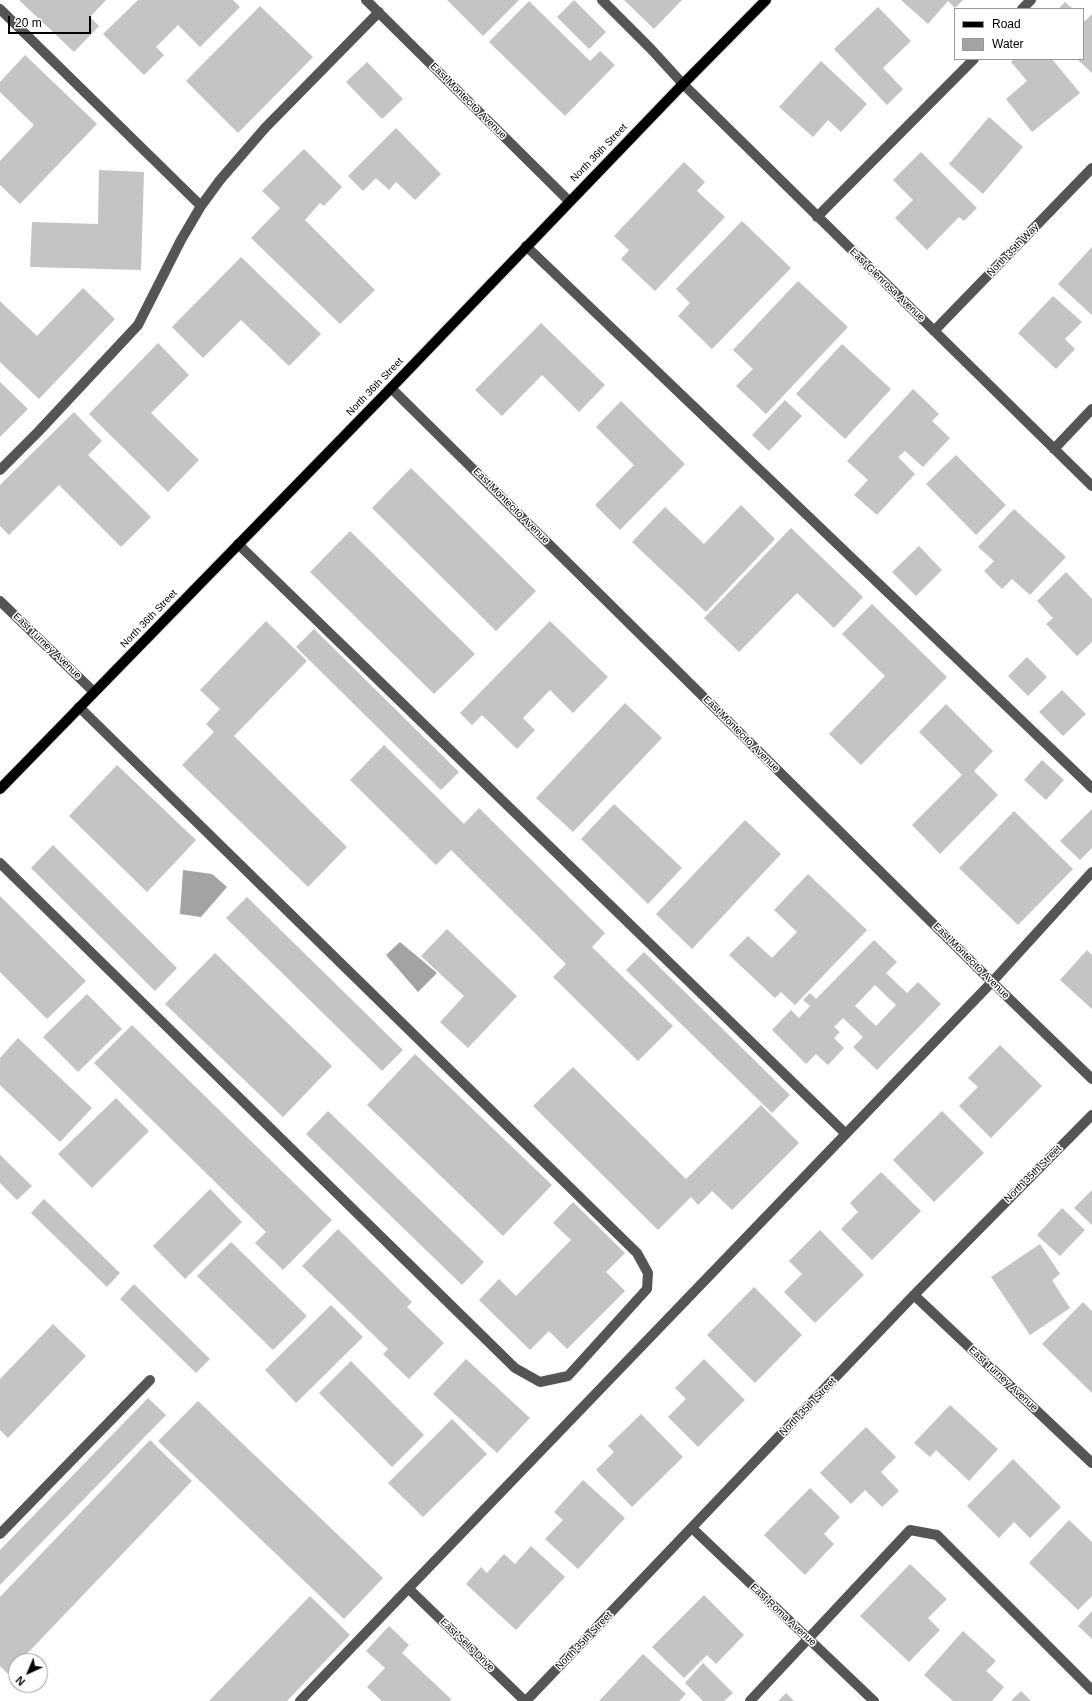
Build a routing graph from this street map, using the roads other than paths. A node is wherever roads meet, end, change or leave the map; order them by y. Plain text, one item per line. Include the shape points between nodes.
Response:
1 (366, 0) edge
2 (602, 0) edge
3 (766, 0) edge
4 (1031, 0) edge
5 (1023, 8) edge
6 (0, 9) edge
7 (379, 12) junction
8 (973, 60) edge
9 (683, 84) junction
10 (1092, 168) edge
11 (569, 202) junction
12 (201, 206) junction
13 (817, 217) junction
14 (526, 246) junction
15 (934, 331) junction
16 (391, 388) junction
17 (1092, 409) edge
18 (1054, 449) junction
19 (0, 470) edge
20 (1092, 486) edge
21 (238, 544) junction
22 (0, 601) edge
23 (94, 692) junction
24 (80, 707) junction
25 (1092, 788) edge
26 (0, 789) edge
27 (0, 862) edge
28 (1092, 872) edge
29 (992, 982) junction
30 (1092, 1079) edge
31 (1092, 1115) edge
32 (846, 1134) junction
33 (914, 1295) junction
34 (150, 1380) dead end
35 (1092, 1463) edge
36 (692, 1528) junction
37 (0, 1534) edge
38 (409, 1590) junction
39 (808, 1638) junction
40 (1092, 1690) edge
41 (300, 1701) edge
42 (526, 1701) edge
43 (750, 1701) edge
44 (874, 1701) edge

1 - 7 street, East Montecito Avenue
2 - 9 street, East Glenrosa Avenue
3 - 9 main road, North 36th Street
4 - 5 street
6 - 12 street
7 - 11 street, East Montecito Avenue
7 - 12 street via 265,128
8 - 13 street
9 - 11 main road, North 36th Street
9 - 13 street, East Glenrosa Avenue
10 - 15 street, North 35th Way
11 - 14 main road, North 36th Street
12 - 19 street via 138,325
13 - 15 street, East Glenrosa Avenue
14 - 16 main road, North 36th Street
14 - 25 street
15 - 18 street, East Glenrosa Avenue
16 - 21 main road, North 36th Street
16 - 29 street, East Montecito Avenue
17 - 18 street
18 - 20 street, East Glenrosa Avenue
21 - 23 main road, North 36th Street
21 - 32 street
22 - 23 street, East Turney Avenue
23 - 24 main road, North 36th Street
24 - 26 main road, North 36th Street
24 - 27 street via 637,1253 648,1273 647,1289 568,1376 540,1382 515,1368
28 - 29 street
29 - 30 street, East Montecito Avenue
29 - 32 street
31 - 33 street, North 35th Street
32 - 38 street
33 - 35 street, East Turney Avenue
33 - 36 street, North 35th Street
34 - 37 street
36 - 39 street, East Roma Avenue
36 - 42 street, North 35th Street
38 - 41 street
38 - 42 street, East Sells Drive
39 - 40 street via 910,1530 937,1535
39 - 43 street
39 - 44 street, East Roma Avenue

